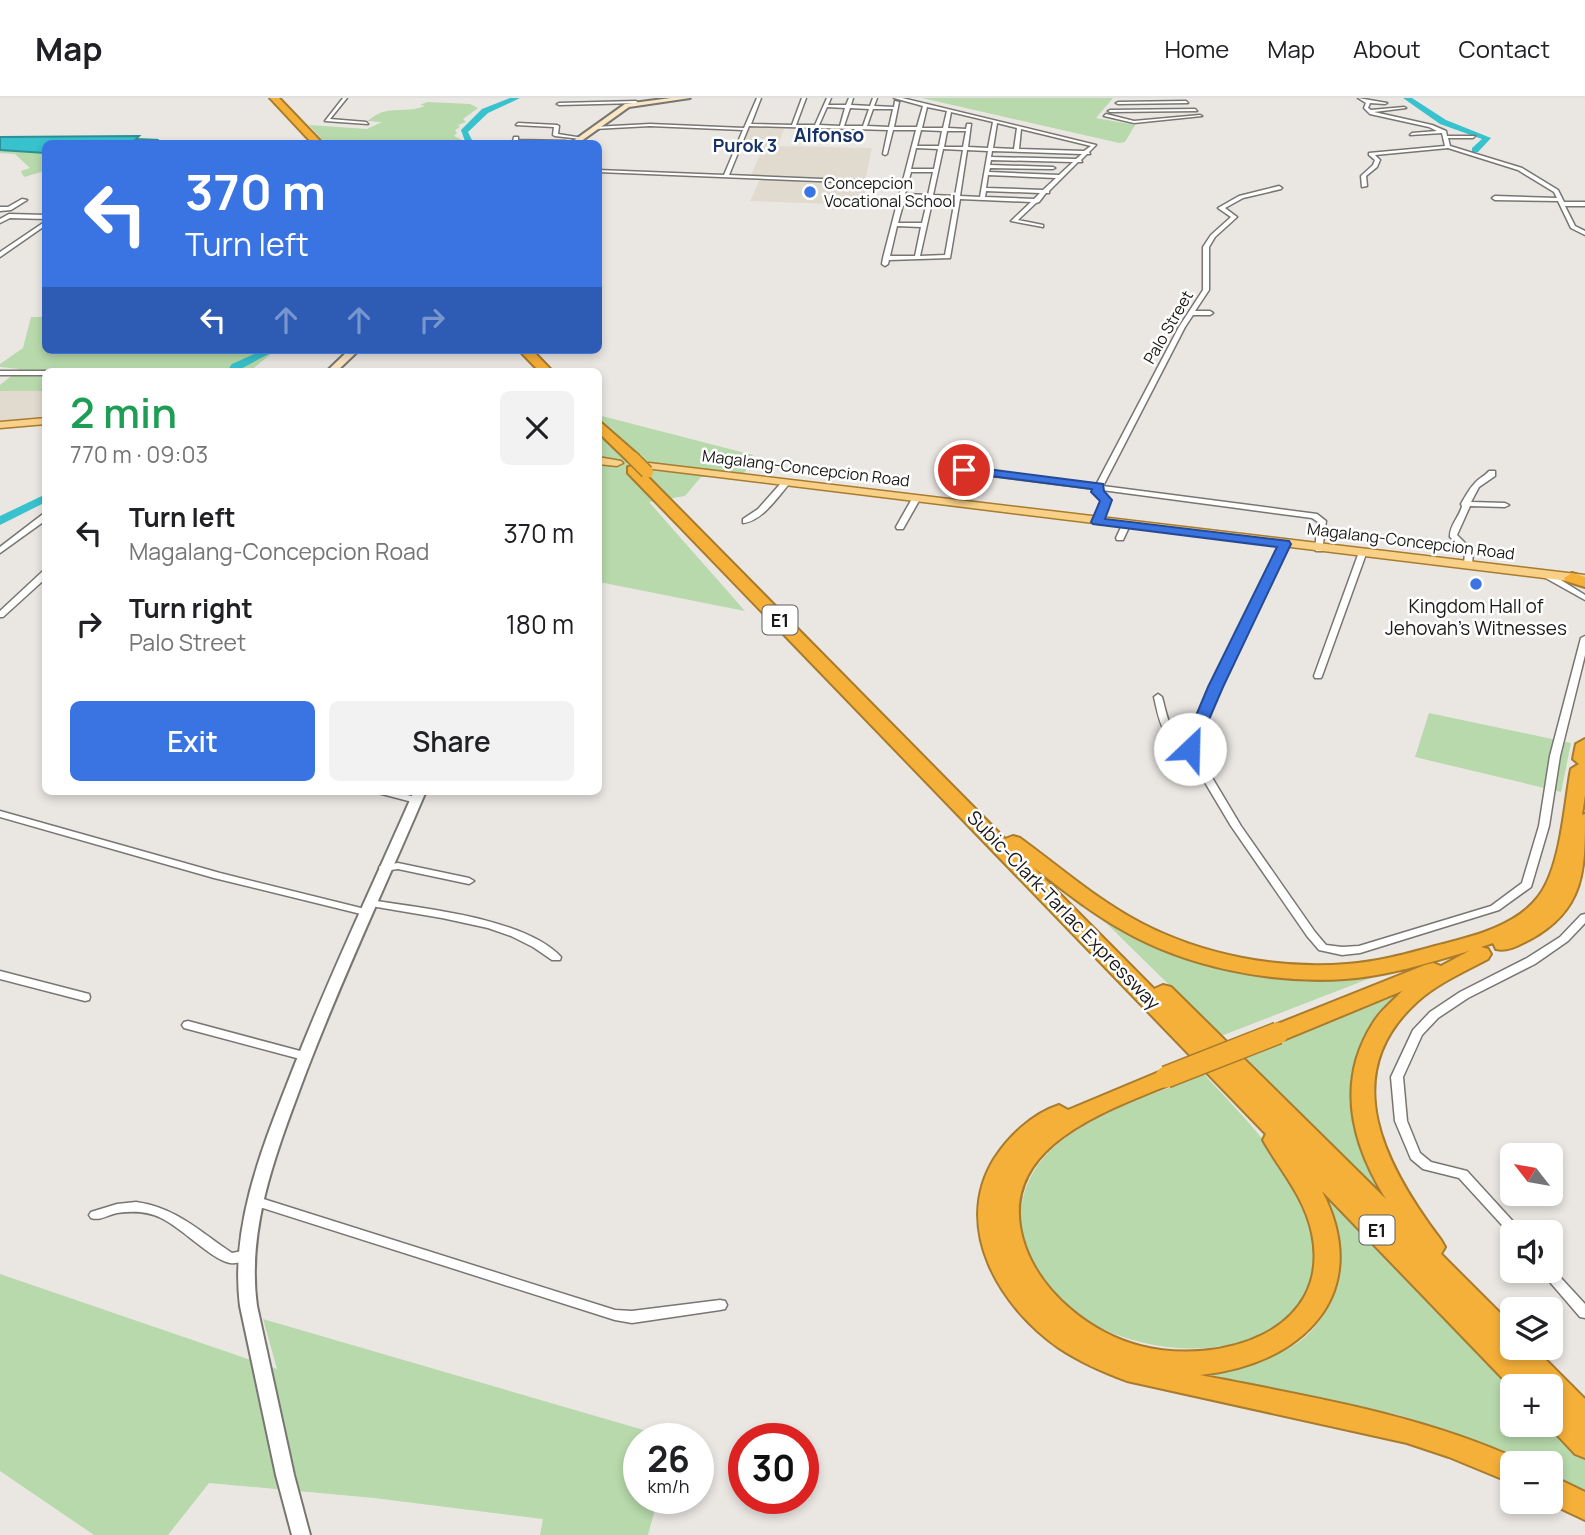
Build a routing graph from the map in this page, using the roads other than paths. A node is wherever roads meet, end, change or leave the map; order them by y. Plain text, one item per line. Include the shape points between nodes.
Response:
1 (266, 98) edge
2 (274, 98) edge
3 (345, 98) edge
4 (687, 98) edge
5 (759, 98) edge
6 (804, 98) edge
7 (828, 98) edge
8 (851, 98) edge
9 (875, 98) edge
10 (897, 98) edge
11 (1359, 98) edge
12 (599, 100) edge
13 (1164, 100) edge
14 (636, 102) junction
15 (1368, 102) junction
16 (1385, 103) dead end
17 (559, 104) dead end
18 (925, 105) junction
19 (825, 106) junction
20 (1190, 106) edge
21 (848, 107) junction
22 (871, 107) junction
23 (1114, 107) edge
24 (895, 108) junction
25 (1404, 108) dead end
26 (1152, 109) edge
27 (949, 111) junction
28 (1368, 111) junction
29 (971, 116) junction
30 (995, 121) junction
31 (366, 123) dead end
32 (518, 124) dead end
33 (794, 124) junction
34 (817, 125) junction
35 (842, 125) junction
36 (865, 126) junction
37 (747, 127) junction
38 (890, 127) junction
39 (1019, 127) junction
40 (594, 128) junction
41 (918, 128) junction
42 (943, 129) junction
43 (968, 130) junction
44 (1043, 132) junction
45 (1412, 134) dead end
46 (1446, 134) junction
47 (546, 135) dead end
48 (555, 135) junction
49 (1473, 137) dead end
50 (1068, 138) junction
51 (306, 140) edge
52 (315, 140) edge
53 (572, 140) edge
54 (577, 140) edge
55 (915, 147) junction
56 (1448, 147) junction
57 (941, 148) junction
58 (965, 149) junction
59 (990, 150) junction
60 (1016, 151) junction
61 (1041, 152) junction
62 (885, 153) dead end
63 (1068, 153) junction
64 (1088, 153) junction
65 (989, 158) junction
66 (1080, 161) junction
67 (988, 166) junction
68 (1053, 168) dead end
69 (909, 170) junction
70 (936, 171) junction
71 (602, 172) edge
72 (987, 173) junction
73 (727, 176) junction
74 (1062, 177) junction
75 (867, 182) dead end
76 (1364, 186) dead end
77 (1279, 188) dead end
78 (984, 189) junction
79 (1047, 192) junction
80 (903, 195) junction
81 (930, 196) junction
82 (957, 197) junction
83 (982, 198) junction
84 (1495, 198) dead end
85 (24, 200) dead end
86 (1037, 201) junction
87 (1562, 202) junction
88 (1585, 204) edge
89 (0, 209) edge
90 (42, 220) edge
91 (0, 221) edge
92 (42, 223) edge
93 (894, 224) junction
94 (923, 225) junction
95 (1041, 226) dead end
96 (1585, 233) edge
97 (0, 255) edge
98 (917, 258) junction
99 (1202, 296) junction
100 (1213, 296) dead end
101 (1210, 312) dead end
102 (1192, 313) junction
103 (1199, 318) dead end
104 (350, 354) edge
105 (518, 354) edge
106 (529, 354) edge
107 (335, 368) edge
108 (532, 368) edge
109 (543, 368) edge
110 (0, 373) edge
111 (42, 373) edge
112 (42, 421) edge
113 (0, 425) edge
114 (602, 429) edge
115 (602, 439) edge
116 (602, 460) edge
117 (633, 464) junction
118 (940, 467) dead end
119 (1492, 472) dead end
120 (785, 484) junction
121 (1099, 486) junction
122 (916, 499) junction
123 (1465, 504) junction
124 (1505, 505) dead end
125 (42, 519) edge
126 (746, 522) dead end
127 (1098, 522) junction
128 (1126, 525) junction
129 (900, 527) dead end
130 (1120, 538) dead end
131 (1285, 544) junction
132 (1319, 548) junction
133 (0, 551) edge
134 (1362, 554) junction
135 (1468, 566) junction
136 (1545, 574) junction
137 (42, 577) edge
138 (1581, 580) edge
139 (1585, 598) edge
140 (0, 615) edge
141 (1585, 638) edge
142 (1318, 676) dead end
143 (1158, 697) dead end
144 (1190, 743) junction
145 (1582, 757) edge
146 (418, 796) edge
147 (0, 814) edge
148 (1585, 820) edge
149 (1013, 842) junction
150 (384, 868) junction
151 (469, 881) dead end
152 (367, 907) junction
153 (1585, 917) edge
154 (1471, 950) junction
155 (556, 957) dead end
156 (0, 975) edge
157 (85, 997) dead end
158 (188, 1025) dead end
159 (304, 1056) junction
160 (1162, 1073) junction
161 (1225, 1075) junction
162 (254, 1201) junction
163 (94, 1215) dead end
164 (1504, 1220) edge
165 (247, 1255) junction
166 (1559, 1283) edge
167 (720, 1305) dead end
168 (1585, 1313) edge
169 (1500, 1324) edge
170 (1500, 1330) edge
171 (1529, 1360) edge
172 (1516, 1374) edge
173 (1585, 1418) edge
174 (1563, 1422) edge
175 (1585, 1445) edge
176 (1500, 1465) edge
177 (1563, 1495) edge
178 (1585, 1507) edge
179 (301, 1535) edge

1 - 51 highway
2 - 52 highway
3 - 31 street via 327,120
4 - 14 main road
5 - 37 street
6 - 33 street
7 - 19 street
8 - 21 street
9 - 22 street
10 - 18 street
10 - 24 street
11 - 15 street
12 - 14 street
12 - 17 street
13 - 20 street
13 - 26 street
14 - 40 main road
15 - 16 street
15 - 28 street
18 - 27 street
18 - 41 street
19 - 21 street
19 - 34 street
20 - 26 street
20 - 26 street
21 - 22 street
21 - 35 street
22 - 24 street
22 - 36 street
23 - 26 street
23 - 26 street
23 - 26 street via 1129,122
24 - 38 street
25 - 28 street
27 - 29 street
27 - 42 street
28 - 46 street
29 - 30 street
29 - 43 street
30 - 39 street
30 - 59 street
32 - 48 street via 557,126
33 - 34 street
33 - 37 street
34 - 35 street
35 - 36 street
36 - 38 street
37 - 40 street
37 - 73 street
38 - 41 street
38 - 62 street
39 - 44 street
39 - 60 street
40 - 54 main road
41 - 42 street
41 - 55 street
42 - 43 street
42 - 57 street
43 - 58 street
44 - 50 street
44 - 61 street
45 - 46 street
46 - 49 street
46 - 56 street
47 - 48 street
48 - 53 street
50 - 63 street
50 - 64 street via 1094,145
55 - 57 street
55 - 69 street
56 - 76 street via 1371,154 1378,160 1363,176
56 - 87 street via 1524,171 1556,191
57 - 58 street
57 - 70 street
58 - 59 street
58 - 82 street
59 - 60 street
59 - 65 street
60 - 61 street
61 - 63 street
63 - 64 street
64 - 66 street
65 - 66 street
65 - 67 street
66 - 74 street
67 - 68 street
67 - 72 street
69 - 70 street
69 - 80 street
70 - 81 street
71 - 73 street
72 - 74 street
72 - 78 street
73 - 75 street
74 - 79 street
77 - 99 street, Palo Street via 1241,197 1222,208 1234,217 1206,247
78 - 79 street
78 - 83 street
79 - 86 street
80 - 81 street
80 - 93 street
81 - 82 street
81 - 94 street
82 - 83 street
82 - 98 street via 948,257
83 - 86 street
84 - 87 street
85 - 89 street
86 - 95 street via 1014,221
87 - 88 street
87 - 96 street via 1573,226
90 - 91 street via 9,216
92 - 97 street
93 - 94 street
93 - 98 street via 886,261
94 - 98 street
99 - 100 street
99 - 102 street, Palo Street
101 - 102 street
102 - 103 street
102 - 121 street, Palo Street
104 - 107 main road
105 - 108 highway
106 - 109 highway
110 - 111 street
112 - 113 main road
114 - 117 highway, Subic-Clark-Tarlac Expressway / E1
115 - 117 highway, Subic-Clark-Tarlac Expressway / E1
116 - 117 main road, Magalang-Concepcion Road
117 - 120 main road, Magalang-Concepcion Road
117 - 149 highway, Subic-Clark-Tarlac Expressway / E1
117 - 161 highway, Subic-Clark-Tarlac Expressway / E1
118 - 121 street
119 - 123 street via 1473,489
120 - 122 main road, Magalang-Concepcion Road
120 - 126 street
121 - 127 street via 1099,496 1106,500
121 - 132 street via 1317,517 1322,521
122 - 127 main road, Magalang-Concepcion Road
122 - 129 street
123 - 124 street
123 - 135 street via 1454,535 1469,551
125 - 133 street
127 - 128 main road, Magalang-Concepcion Road
128 - 130 street
128 - 131 main road, Magalang-Concepcion Road
131 - 132 main road, Magalang-Concepcion Road
131 - 144 street
132 - 134 main road, Magalang-Concepcion Road
134 - 135 main road, Magalang-Concepcion Road
134 - 142 street
135 - 136 main road, Magalang-Concepcion Road
136 - 138 main road, Magalang-Concepcion Road
136 - 139 street
137 - 140 street
141 - 144 street via 1527,885 1495,908 1380,944 1342,951 1323,948 1236,826
143 - 144 street via 1171,736 1177,742
145 - 154 highway via 1559,876 1548,899 1536,912
146 - 150 street
147 - 152 street via 218,876
148 - 154 highway via 1574,878 1551,917 1528,933
149 - 154 highway via 1135,929 1236,963 1296,972 1343,972
149 - 170 highway, Subic-Clark-Tarlac Expressway / E1
150 - 151 street via 398,866
150 - 152 street
152 - 155 street via 509,931
152 - 159 street
153 - 164 street via 1542,954 1434,1015 1413,1039 1396,1077 1401,1121 1415,1156 1427,1166 1463,1174
154 - 160 highway, bridge
154 - 169 highway via 1396,1009 1381,1029 1363,1069 1363,1115 1379,1167 1395,1196 1441,1259
156 - 157 street
158 - 159 street
159 - 162 street
160 - 161 highway via 1083,1113 1038,1144 1014,1177 1006,1218 1019,1264 1056,1312 1114,1347 1174,1364 1248,1355 1283,1339 1311,1314 1325,1283 1329,1251 1324,1224 1307,1186
160 - 176 highway via 1093,1097 1045,1122 1010,1152 990,1202 991,1230 1012,1285 1033,1311 1068,1339 1115,1364 1186,1384 1394,1427
161 - 172 highway, Subic-Clark-Tarlac Expressway / E1
162 - 165 street
162 - 167 street via 615,1315 632,1318
163 - 165 street via 128,1206 148,1207 163,1211 227,1257
165 - 179 street via 250,1324
166 - 168 street
171 - 173 highway, Subic-Clark-Tarlac Expressway / E1
174 - 175 highway
177 - 178 highway

